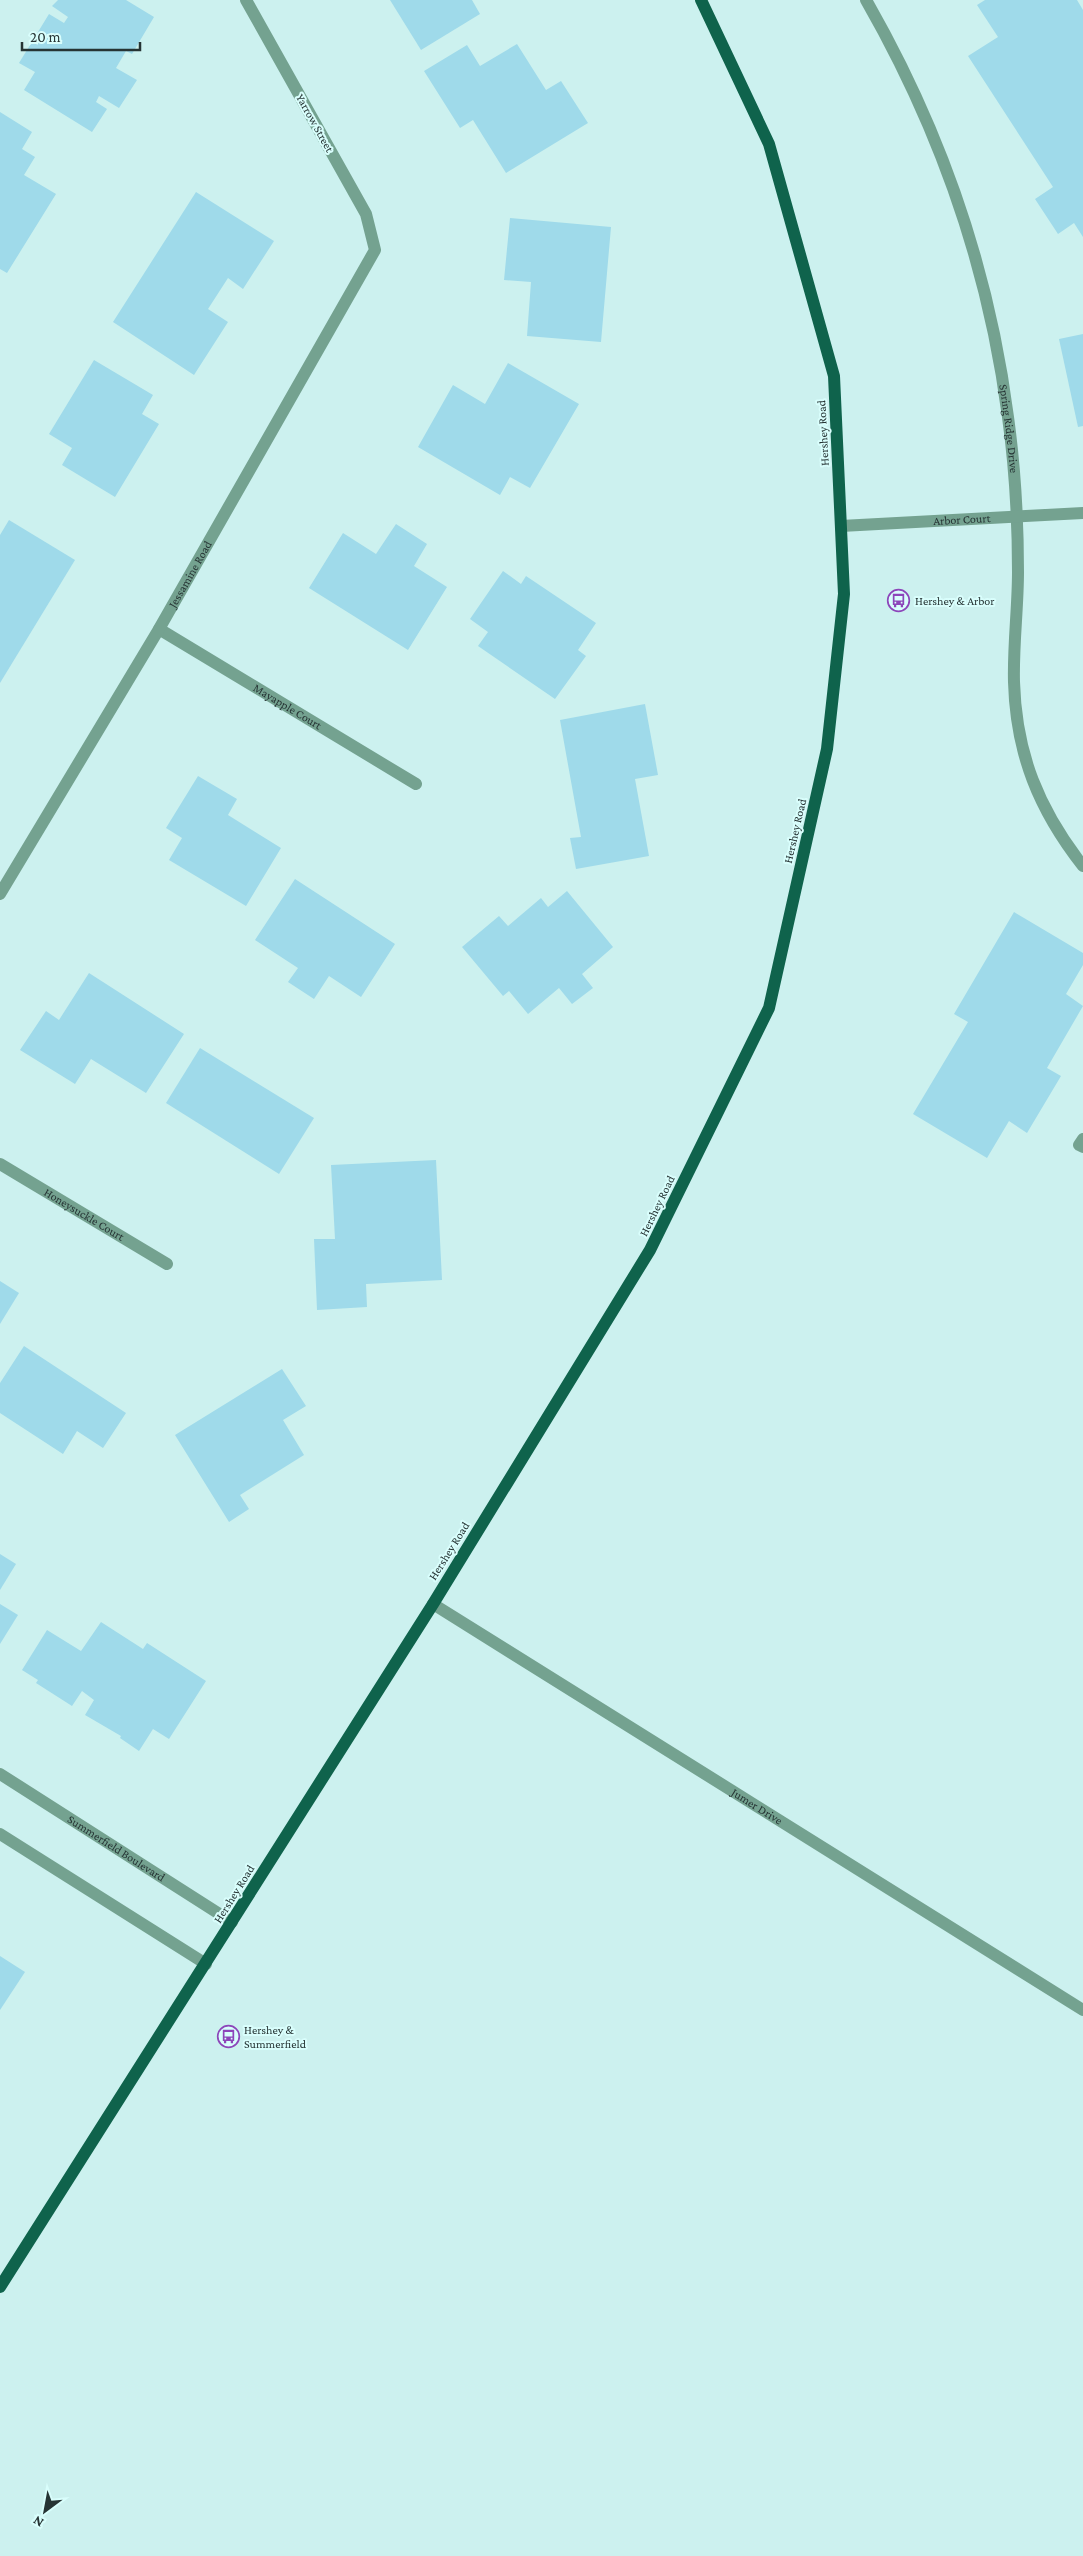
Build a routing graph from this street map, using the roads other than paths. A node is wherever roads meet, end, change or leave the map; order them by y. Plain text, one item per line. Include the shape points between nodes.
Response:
1 (246, 0) edge
2 (701, 0) edge
3 (866, 0) edge
4 (375, 250) joint
5 (1083, 513) edge
6 (1016, 517) junction
7 (841, 526) junction
8 (159, 629) junction
9 (416, 784) dead end
10 (1083, 866) edge
11 (0, 894) edge
12 (1083, 1139) edge
13 (1083, 1147) edge
14 (0, 1164) edge
15 (167, 1264) dead end
16 (433, 1604) junction
17 (0, 1774) edge
18 (0, 1834) edge
19 (232, 1922) junction
20 (206, 1964) junction
21 (1083, 2010) edge
22 (0, 2287) edge

1 - 4 street, Yarrow Street via 366,214
2 - 7 main road, Hershey Road via 769,144 834,376
3 - 6 street, Spring Ridge Drive via 926,117 962,210 999,361 1008,417
4 - 8 street, Jessamine Road
5 - 6 street, Arbor Court
6 - 7 street, Arbor Court
6 - 10 street, Spring Ridge Drive via 1018,572 1014,682 1018,733 1032,782 1054,828
7 - 16 main road, Hershey Road via 844,594 827,749 769,1008 650,1250
8 - 9 street, Mayapple Court
8 - 11 street, Jessamine Road
12 - 13 street via 1079,1145
14 - 15 street, Honeysuckle Court
16 - 19 main road, Hershey Road
16 - 21 street, Jumer Drive
17 - 19 street, Summerfield Boulevard
18 - 20 street
19 - 20 main road, Hershey Road
20 - 22 main road, Hershey Road

